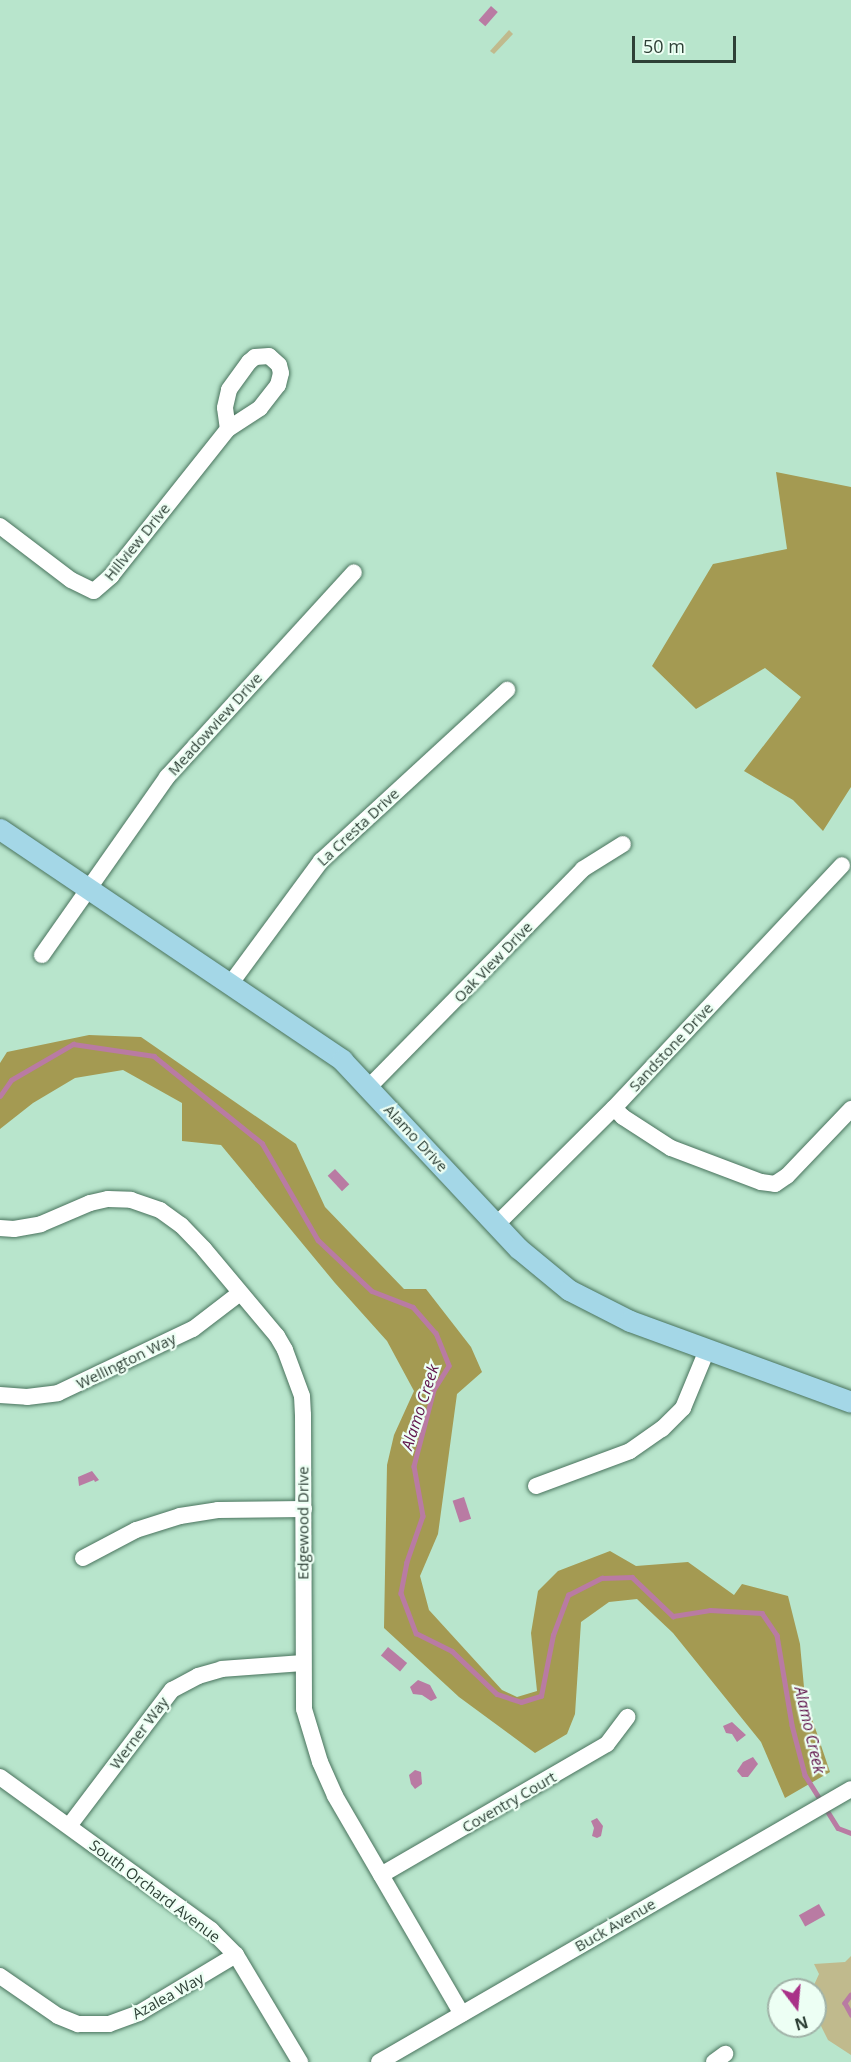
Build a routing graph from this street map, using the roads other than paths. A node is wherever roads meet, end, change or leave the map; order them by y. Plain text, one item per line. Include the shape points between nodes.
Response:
1 (228, 429) dead end
2 (0, 526) edge
3 (354, 572) dead end
4 (507, 690) dead end
5 (0, 829) edge
6 (623, 844) dead end
7 (842, 865) dead end
8 (90, 889) junction
9 (42, 955) dead end
10 (231, 983) junction
11 (369, 1087) junction
12 (614, 1108) junction
13 (851, 1109) edge
14 (496, 1225) junction
15 (0, 1228) edge
16 (240, 1293) junction
17 (707, 1350) junction
18 (0, 1395) edge
19 (851, 1402) edge
20 (536, 1486) dead end
21 (304, 1509) junction
22 (83, 1558) dead end
23 (302, 1663) junction
24 (627, 1717) dead end
25 (0, 1777) edge
26 (848, 1791) edge
27 (69, 1826) junction
28 (381, 1875) junction
29 (236, 1955) junction
30 (0, 1976) edge
31 (462, 2014) junction
32 (300, 2062) edge
33 (379, 2062) edge

1 - 2 street, Hillview Drive via 111,576 94,591 71,580
3 - 8 street, Meadowview Drive via 167,777
4 - 10 street, La Cresta Drive via 321,861
5 - 8 main road, Alamo Drive
6 - 11 street, Oak View Drive via 583,869
7 - 12 street, Sandstone Drive
8 - 9 street, Meadowview Drive
8 - 10 main road, Alamo Drive
10 - 11 main road, Alamo Drive via 342,1060
11 - 14 main road, Alamo Drive
12 - 13 street via 671,1148 775,1184
12 - 14 street, Sandstone Drive
14 - 17 main road, Alamo Drive via 544,1272 592,1304
15 - 16 street, Edgewood Drive via 40,1224 108,1199 131,1200 160,1210 180,1225
16 - 18 street, Wellington Way via 193,1329 58,1393
16 - 21 street, Edgewood Drive via 277,1336 297,1379 303,1415
17 - 19 main road, Alamo Drive
17 - 20 street via 683,1408 663,1429 630,1451
21 - 22 street via 218,1509 180,1516 136,1530
21 - 23 street, Edgewood Drive
23 - 27 street, Werner Way via 222,1669 172,1690
23 - 28 street, Edgewood Drive via 304,1709 320,1762
24 - 28 street, Coventry Court via 607,1744
25 - 27 street, South Orchard Avenue
26 - 31 street, Buck Avenue
27 - 29 street, South Orchard Avenue via 211,1929
28 - 31 street, Edgewood Drive
29 - 30 street, Azalea Way via 150,2007 109,2024 78,2024 58,2016
29 - 32 street, South Orchard Avenue
31 - 33 street, Buck Avenue

